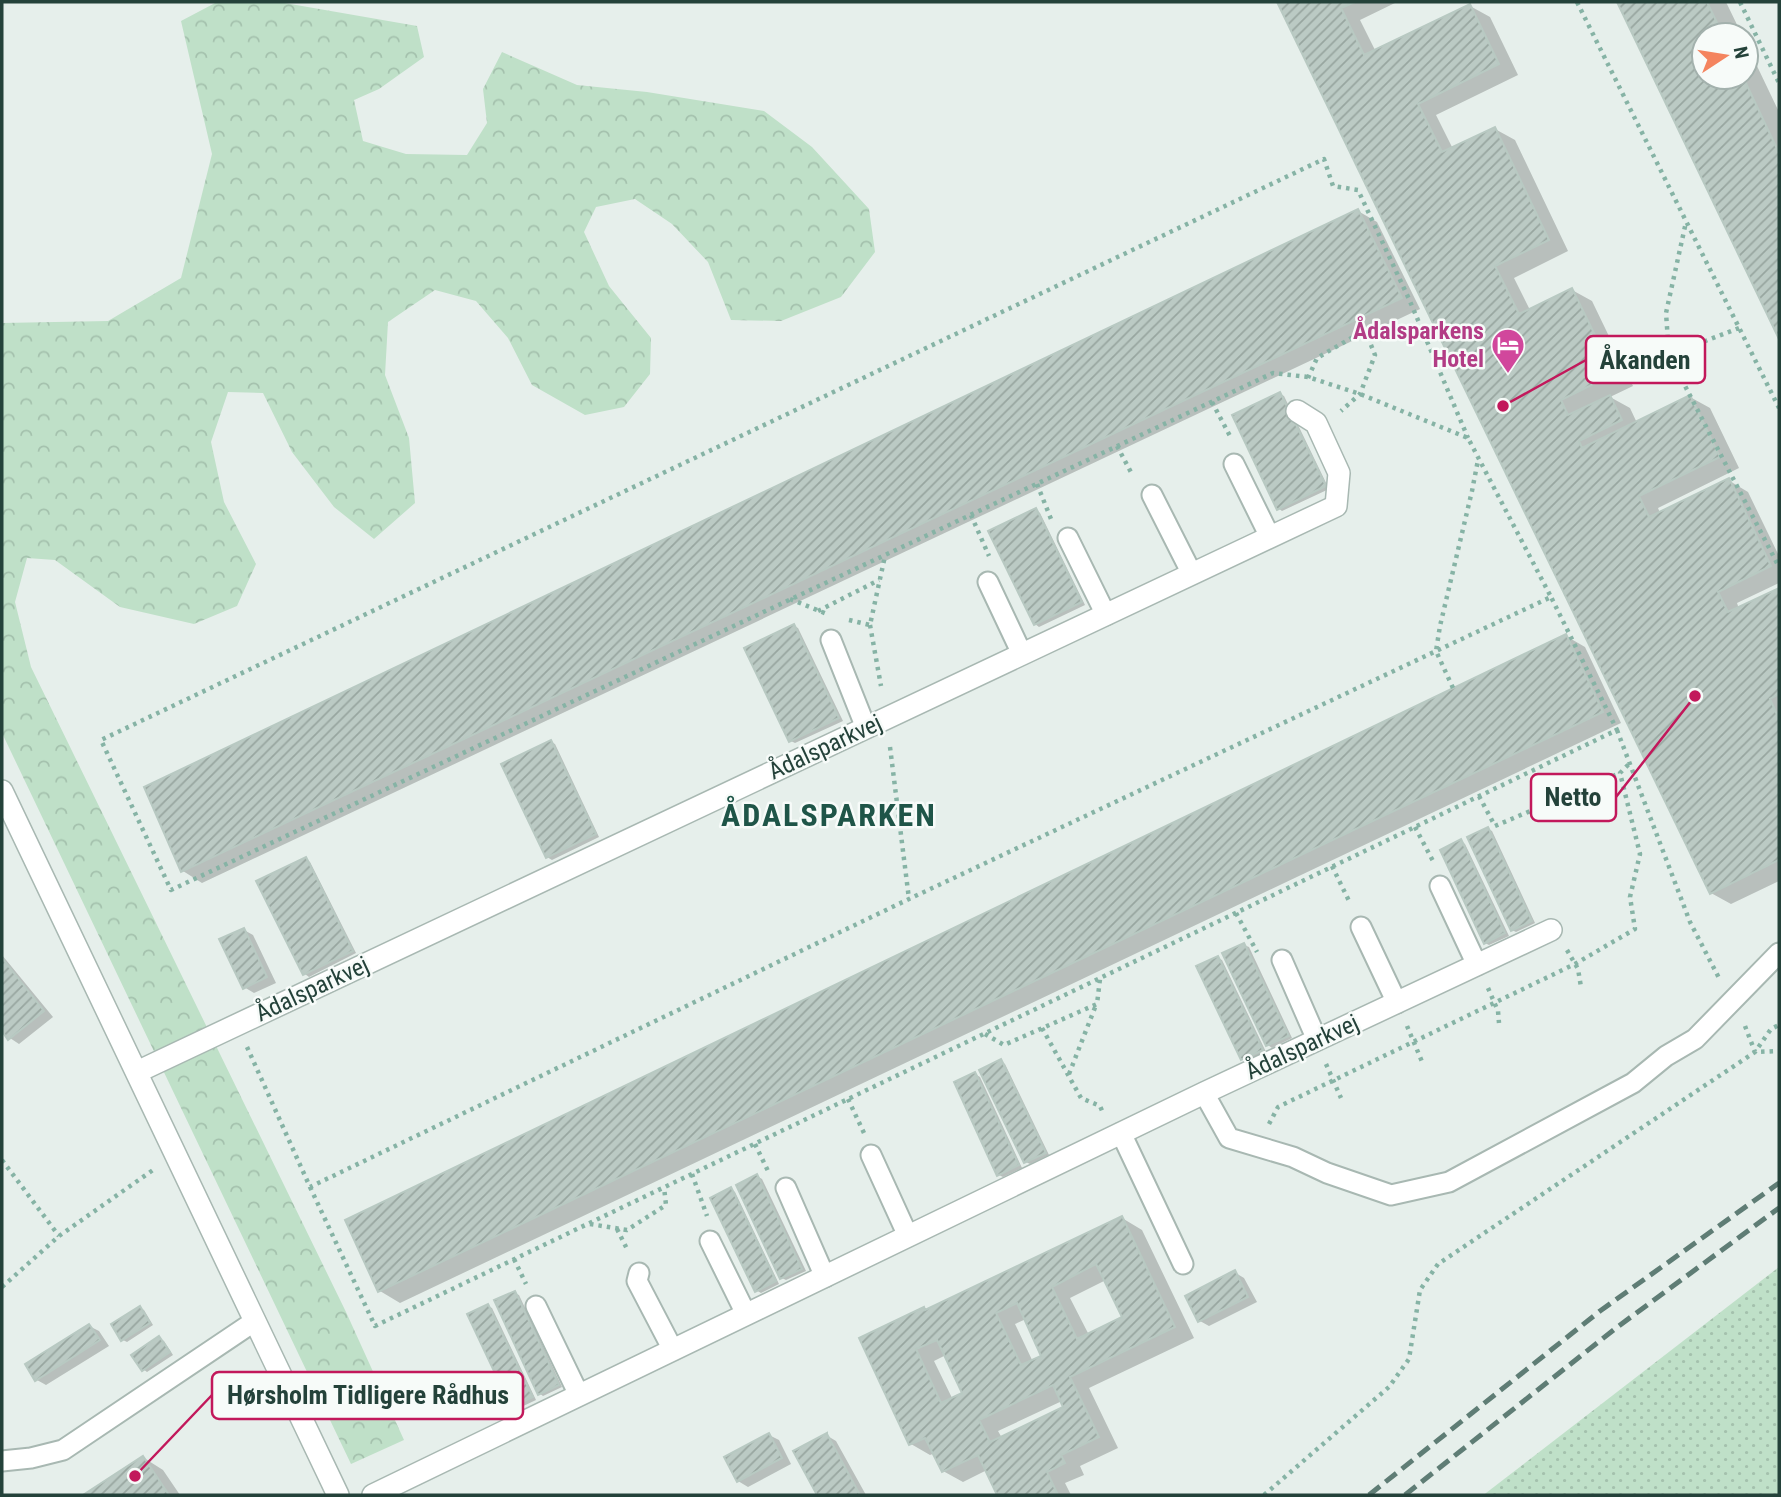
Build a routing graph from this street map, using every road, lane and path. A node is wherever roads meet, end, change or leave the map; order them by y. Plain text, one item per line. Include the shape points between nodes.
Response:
1 (1577, 2) edge
2 (1740, 2) edge
3 (1779, 83) edge
4 (1686, 222) junction
5 (1739, 328) junction
6 (1669, 355) junction
7 (1212, 402) dead end
8 (1779, 408) edge
9 (1297, 411) joint
10 (1320, 431) junction
11 (1478, 458) dead end
12 (1234, 464) joint
13 (1037, 484) dead end
14 (1152, 495) dead end
15 (971, 515) dead end
16 (1270, 537) junction
17 (1068, 538) joint
18 (885, 555) dead end
19 (1779, 568) edge
20 (1192, 574) junction
21 (880, 579) junction
22 (988, 582) joint
23 (1551, 597) dead end
24 (790, 599) dead end
25 (818, 611) junction
26 (831, 615) dead end
27 (1106, 615) junction
28 (844, 618) dead end
29 (870, 625) junction
30 (831, 640) joint
31 (1022, 654) junction
32 (1453, 688) dead end
33 (886, 719) junction
34 (866, 728) junction
35 (1617, 730) junction
36 (1620, 773) dead end
37 (2, 791) edge
38 (1479, 796) junction
39 (1415, 827) junction
40 (1332, 866) junction
41 (1440, 886) joint
42 (909, 899) dead end
43 (1236, 913) junction
44 (1361, 926) joint
45 (1551, 930) joint
46 (1779, 953) edge
47 (1282, 960) joint
48 (1477, 965) junction
49 (1100, 978) junction
50 (1581, 987) dead end
51 (1397, 1003) junction
52 (1731, 1003) junction
53 (1097, 1004) junction
54 (1499, 1023) dead end
55 (1779, 1025) edge
56 (1042, 1028) junction
57 (984, 1034) junction
58 (1317, 1040) junction
59 (1779, 1051) edge
60 (1755, 1052) junction
61 (1423, 1064) dead end
62 (137, 1072) junction
63 (1069, 1074) junction
64 (1204, 1093) junction
65 (1340, 1098) dead end
66 (848, 1099) junction
67 (1118, 1135) junction
68 (176, 1155) junction
69 (871, 1155) joint
70 (2, 1160) edge
71 (692, 1174) junction
72 (310, 1187) dead end
73 (664, 1187) junction
74 (786, 1188) dead end
75 (589, 1223) junction
76 (59, 1236) junction
77 (908, 1236) junction
78 (710, 1241) joint
79 (1183, 1264) dead end
80 (639, 1273) dead end
81 (825, 1277) junction
82 (2, 1287) edge
83 (536, 1306) dead end
84 (746, 1314) junction
85 (255, 1321) junction
86 (673, 1350) junction
87 (579, 1395) junction
88 (2, 1461) edge
89 (338, 1495) edge
90 (373, 1495) edge
91 (1265, 1495) edge

1 - 4 path
2 - 3 path
4 - 5 path
4 - 6 path via 1665,313
5 - 6 path
5 - 8 path
6 - 19 path
7 - 12 path via 1232,441
9 - 10 street, Ådalsparkvej
9 - 10 path via 1317,358 1365,330 1375,355 1360,394
10 - 16 street, Ådalsparkvej via 1339,473 1336,506
11 - 32 path via 1436,651
12 - 16 lane
13 - 17 path via 1053,523
14 - 20 lane
15 - 22 path via 992,562
16 - 20 street, Ådalsparkvej
17 - 27 lane
18 - 21 path
20 - 27 street, Ådalsparkvej
21 - 25 path
21 - 29 path
22 - 31 lane
23 - 35 path
24 - 25 path
25 - 26 path
25 - 30 path
27 - 31 street, Ådalsparkvej
28 - 29 path
29 - 33 path
30 - 34 lane
31 - 33 street, Ådalsparkvej
33 - 34 street, Ådalsparkvej
33 - 42 path
34 - 62 street, Ådalsparkvej
35 - 38 path
35 - 52 path via 1690,922
36 - 38 path via 1495,825
37 - 62 street
38 - 39 path
39 - 40 path
39 - 41 path via 1438,871
40 - 43 path
40 - 44 path
41 - 48 lane
43 - 47 path via 1259,957
43 - 49 path
44 - 51 lane
45 - 48 street, Ådalsparkvej
45 - 50 path via 1578,969
46 - 52 lane
47 - 58 lane
48 - 51 street, Ådalsparkvej
48 - 54 path
49 - 53 path
49 - 57 path
51 - 58 street, Ådalsparkvej
51 - 61 path
52 - 60 path
52 - 64 lane via 1695,1039 1633,1083 1449,1182 1391,1195 1229,1138
53 - 56 path
53 - 63 path
55 - 60 path
56 - 57 path via 1004,1045
56 - 63 path
57 - 66 path
58 - 64 street, Ådalsparkvej
58 - 65 path
59 - 60 path
60 - 91 path via 1438,1264 1420,1290 1409,1359 1390,1387
62 - 68 street
63 - 67 path via 1081,1098 1100,1106
64 - 67 street, Ådalsparkvej
66 - 69 path
66 - 71 path
67 - 77 street, Ådalsparkvej
67 - 79 lane
68 - 76 path
68 - 85 street
69 - 77 lane
70 - 76 path
71 - 73 path
71 - 78 path via 708,1219
72 - 75 path via 375,1326
73 - 75 path
73 - 75 path via 666,1205 626,1230
74 - 81 lane
76 - 82 path
77 - 81 street, Ådalsparkvej
78 - 84 lane
80 - 86 lane via 638,1281
81 - 84 street, Ådalsparkvej
83 - 87 lane
84 - 86 street, Ådalsparkvej
85 - 88 lane via 62,1450
85 - 89 street
86 - 87 street, Ådalsparkvej
87 - 90 street, Ådalsparkvej

